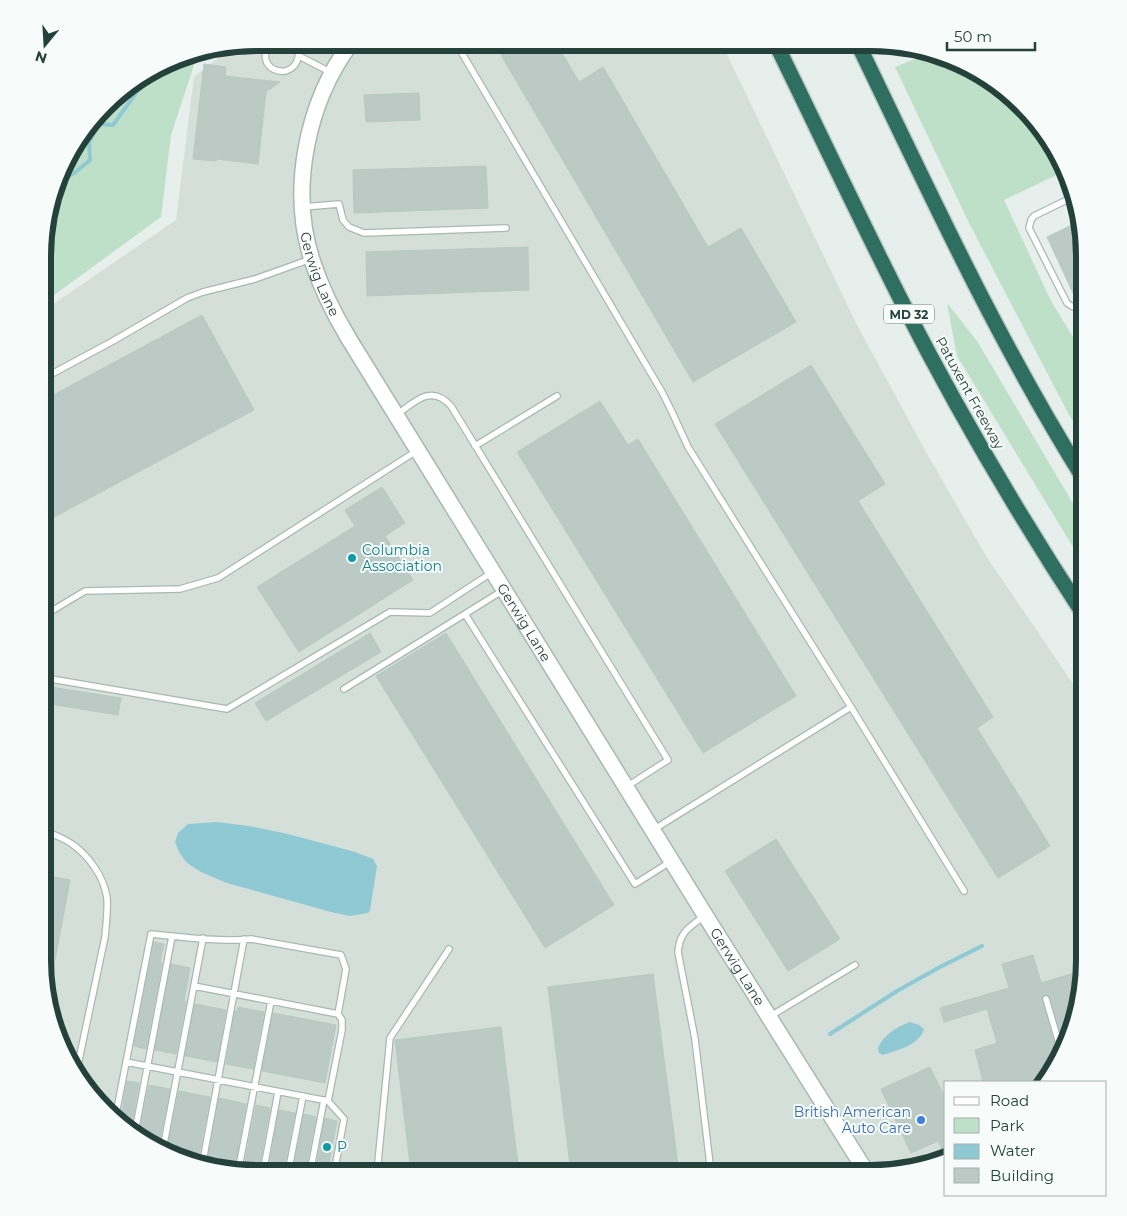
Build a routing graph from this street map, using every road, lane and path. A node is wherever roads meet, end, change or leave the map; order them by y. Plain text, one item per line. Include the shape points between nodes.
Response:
1 (266, 51) edge
2 (298, 51) edge
3 (346, 51) edge
4 (461, 51) edge
5 (779, 51) edge
6 (861, 51) edge
7 (299, 56) junction
8 (332, 73) junction
9 (1068, 199) edge
10 (303, 207) junction
11 (506, 228) dead end
12 (311, 259) junction
13 (1076, 308) edge
14 (51, 374) edge
15 (558, 396) dead end
16 (396, 416) junction
17 (475, 446) junction
18 (418, 450) junction
19 (1076, 464) edge
20 (493, 571) junction
21 (504, 590) junction
22 (1076, 603) edge
23 (51, 611) edge
24 (465, 614) junction
25 (51, 679) edge
26 (344, 689) dead end
27 (851, 707) junction
28 (626, 787) junction
29 (653, 830) junction
30 (51, 834) edge
31 (672, 861) junction
32 (964, 891) dead end
33 (705, 915) junction
34 (172, 936) junction
35 (203, 938) junction
36 (244, 940) junction
37 (449, 948) dead end
38 (855, 965) dead end
39 (194, 986) junction
40 (234, 994) junction
41 (1046, 999) dead end
42 (271, 1000) junction
43 (338, 1014) junction
44 (770, 1017) junction
45 (1059, 1042) edge
46 (79, 1062) edge
47 (126, 1062) junction
48 (148, 1066) junction
49 (178, 1072) junction
50 (218, 1080) junction
51 (254, 1087) junction
52 (278, 1092) junction
53 (303, 1096) junction
54 (326, 1101) junction
55 (117, 1110) edge
56 (136, 1126) edge
57 (164, 1143) edge
58 (204, 1158) edge
59 (240, 1164) edge
60 (264, 1165) edge
61 (290, 1165) edge
62 (312, 1165) edge
63 (335, 1165) edge
64 (378, 1165) edge
65 (709, 1165) edge
66 (862, 1165) edge

1 - 7 lane via 266,62 276,71 291,69
2 - 7 lane
3 - 8 street, Gerwig Lane
4 - 27 lane via 662,392 688,447
5 - 22 highway, Patuxent Freeway / MD 32 via 948,389
6 - 19 highway via 1009,351
7 - 8 lane
8 - 10 street, Gerwig Lane via 320,97 308,138 302,182
9 - 13 lane via 1034,216 1029,228 1067,303
10 - 11 lane via 339,204 343,220 364,233
10 - 12 street, Gerwig Lane
12 - 14 lane via 186,298
12 - 16 street, Gerwig Lane via 326,298
15 - 17 lane
16 - 17 lane via 424,396 440,397 451,406
16 - 18 street, Gerwig Lane
17 - 28 lane via 668,760
18 - 20 street, Gerwig Lane
18 - 23 lane via 218,578 180,589 85,591
20 - 21 street, Gerwig Lane
20 - 25 lane via 430,613 390,612 227,709
21 - 24 lane
21 - 28 street, Gerwig Lane
24 - 26 lane
24 - 31 lane via 635,884
27 - 29 lane
27 - 32 lane
28 - 29 street, Gerwig Lane
29 - 31 street, Gerwig Lane
30 - 46 lane via 85,855 95,868 106,897 106,937
31 - 33 street, Gerwig Lane
33 - 44 street, Gerwig Lane
33 - 65 lane via 684,932 678,952 695,1038
34 - 35 lane
34 - 47 lane via 151,934
34 - 48 lane
35 - 36 lane
35 - 39 lane
36 - 40 lane
36 - 43 lane via 341,955 346,968
37 - 64 lane via 390,1038
38 - 44 lane
39 - 40 lane
39 - 49 lane
40 - 42 lane
40 - 50 lane
41 - 45 lane
42 - 43 lane
42 - 51 lane
43 - 54 lane via 342,1030
44 - 66 street, Gerwig Lane
47 - 48 lane
47 - 55 lane
48 - 49 lane
48 - 56 lane
49 - 50 lane
49 - 57 lane
50 - 51 lane
50 - 58 lane
51 - 52 lane
51 - 59 lane
52 - 53 lane
52 - 60 lane
53 - 54 lane
53 - 61 lane
54 - 62 lane
54 - 63 lane via 344,1119

